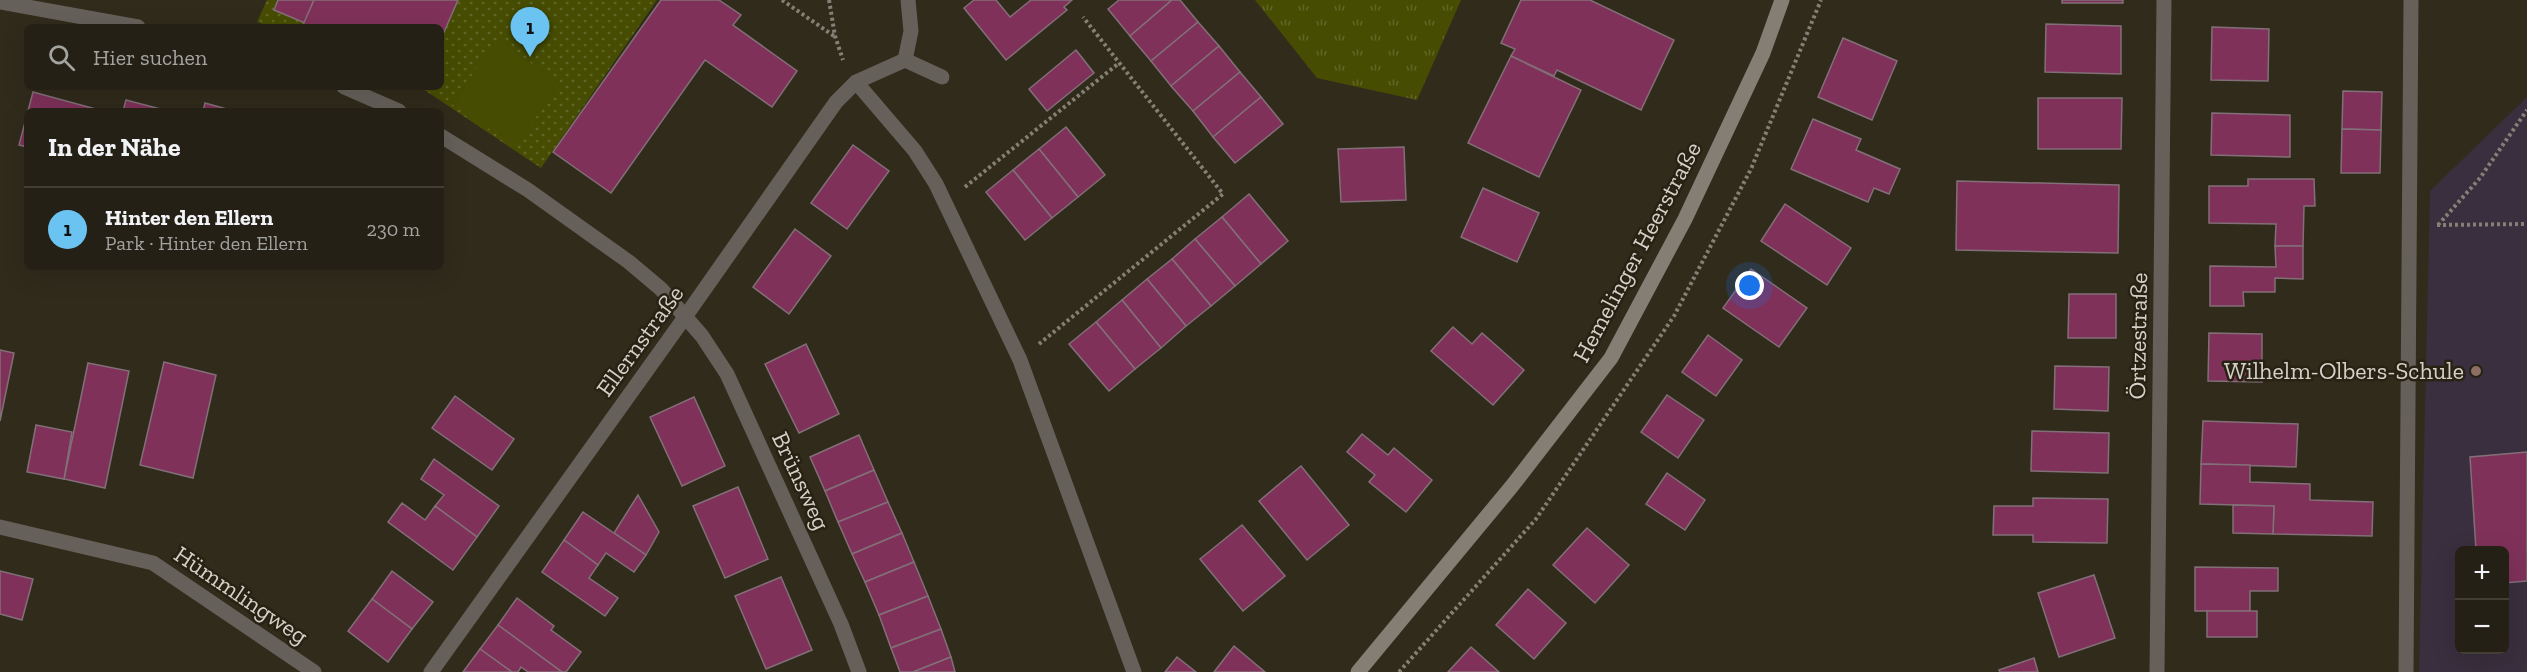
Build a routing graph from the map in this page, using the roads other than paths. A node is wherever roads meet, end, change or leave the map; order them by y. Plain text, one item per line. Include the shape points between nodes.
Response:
1 (908, 0) edge
2 (1782, 0) edge
3 (2164, 0) edge
4 (2411, 0) edge
5 (0, 2) edge
6 (121, 24) edge
7 (905, 60) junction
8 (942, 77) dead end
9 (856, 82) junction
10 (351, 90) edge
11 (392, 108) edge
12 (444, 138) edge
13 (686, 317) junction
14 (0, 527) edge
15 (314, 672) edge
16 (431, 672) edge
17 (859, 672) edge
18 (1134, 672) edge
19 (1358, 672) edge
20 (2157, 672) edge
21 (2406, 672) edge

1 - 7 street via 911,31
2 - 19 main road, Hemelinger Heerstraße via 1763,53 1685,219 1611,358 1512,486
3 - 20 street, Örtzestraße
4 - 21 street
5 - 6 street
7 - 8 street
7 - 9 street, Ellernstraße
9 - 13 street, Ellernstraße via 836,102
9 - 18 street via 915,152 945,203 1020,360
10 - 11 street
12 - 13 street, Brünsweg via 528,190 629,262
13 - 16 street, Ellernstraße
13 - 17 street, Brünsweg via 727,374 842,624
14 - 15 street, Hümmlingweg via 153,563

